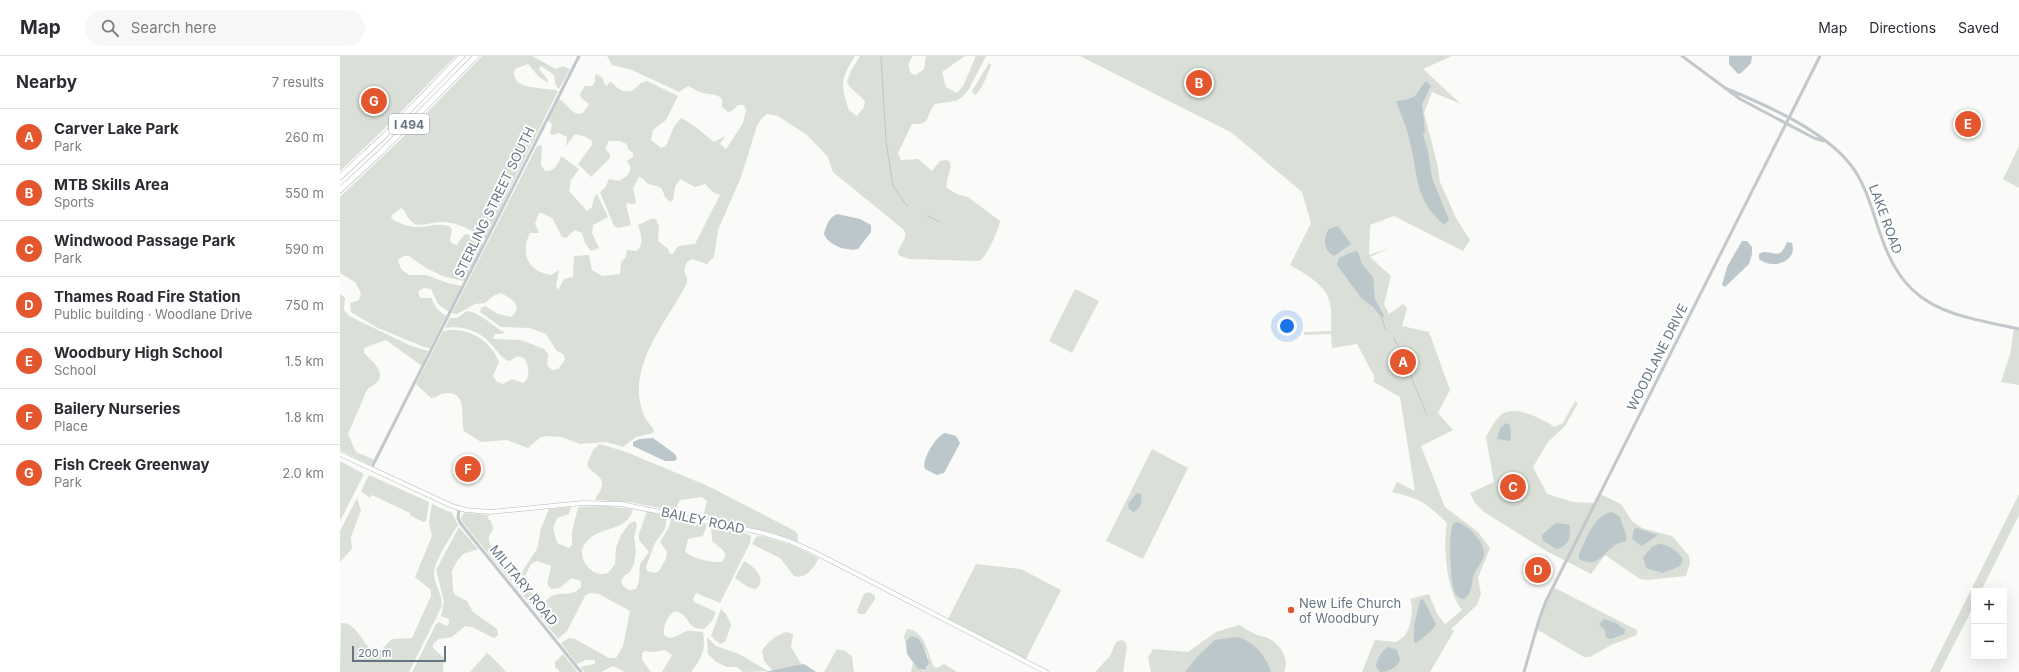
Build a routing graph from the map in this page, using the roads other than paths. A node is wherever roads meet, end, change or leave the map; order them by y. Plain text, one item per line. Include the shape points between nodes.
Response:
1 (462, 56) edge
2 (476, 56) edge
3 (579, 56) edge
4 (1682, 56) edge
5 (1820, 56) edge
6 (1725, 88) junction
7 (1789, 119) junction
8 (1786, 123) junction
9 (1826, 142) junction
10 (373, 160) junction
11 (340, 177) edge
12 (340, 190) edge
13 (340, 194) edge
14 (2019, 329) edge
15 (340, 454) edge
16 (370, 470) junction
17 (459, 508) junction
18 (581, 672) edge
19 (1046, 672) edge
20 (1524, 672) edge

1 - 11 highway, I 494
2 - 10 highway, I 494
3 - 16 street, STERLING STREET SOUTH
4 - 6 street, LAKE ROAD
5 - 7 street, WOODLANE DRIVE
6 - 7 street, LAKE ROAD
6 - 8 street, LAKE ROAD via 1740,99
7 - 8 street, WOODLANE DRIVE
7 - 9 street, LAKE ROAD via 1816,133
8 - 9 street, LAKE ROAD
8 - 20 street, WOODLANE DRIVE via 1546,601 1538,620
9 - 14 street, LAKE ROAD via 1840,153 1858,176 1890,260 1912,289 1930,303 1950,313
10 - 12 highway, I 494
10 - 13 highway
15 - 16 main road, BAILEY ROAD
16 - 17 main road, BAILEY ROAD
17 - 18 street, MILITARY ROAD via 458,517 461,523
17 - 19 main road, BAILEY ROAD via 488,512 583,503 617,504 771,535 812,551

